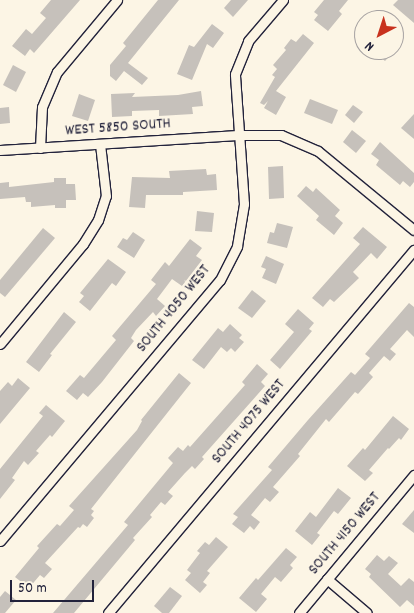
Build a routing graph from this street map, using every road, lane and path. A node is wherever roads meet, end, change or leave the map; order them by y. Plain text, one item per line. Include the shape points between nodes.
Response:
1 (117, 0) edge
2 (283, 0) edge
3 (238, 135) junction
4 (100, 144) junction
5 (40, 148) junction
6 (0, 150) edge
7 (414, 230) edge
8 (414, 250) edge
9 (0, 344) edge
10 (414, 475) edge
11 (0, 542) edge
12 (327, 579) junction
13 (108, 613) edge
14 (300, 613) edge
15 (367, 613) edge

1 - 5 street via 57,72 42,107
2 - 3 street, SOUTH 4050 WEST via 248,42 235,74
3 - 4 street, WEST 5850 SOUTH
3 - 7 street, WEST 5850 SOUTH via 280,135 318,151
3 - 11 street, SOUTH 4050 WEST via 244,204 237,246 220,280
4 - 5 street, WEST 5850 SOUTH
4 - 9 street via 106,196 98,220 83,244
5 - 6 street, WEST 5850 SOUTH
8 - 13 street, SOUTH 4075 WEST
10 - 12 street, SOUTH 4150 WEST
12 - 14 street, SOUTH 4150 WEST
12 - 15 street

